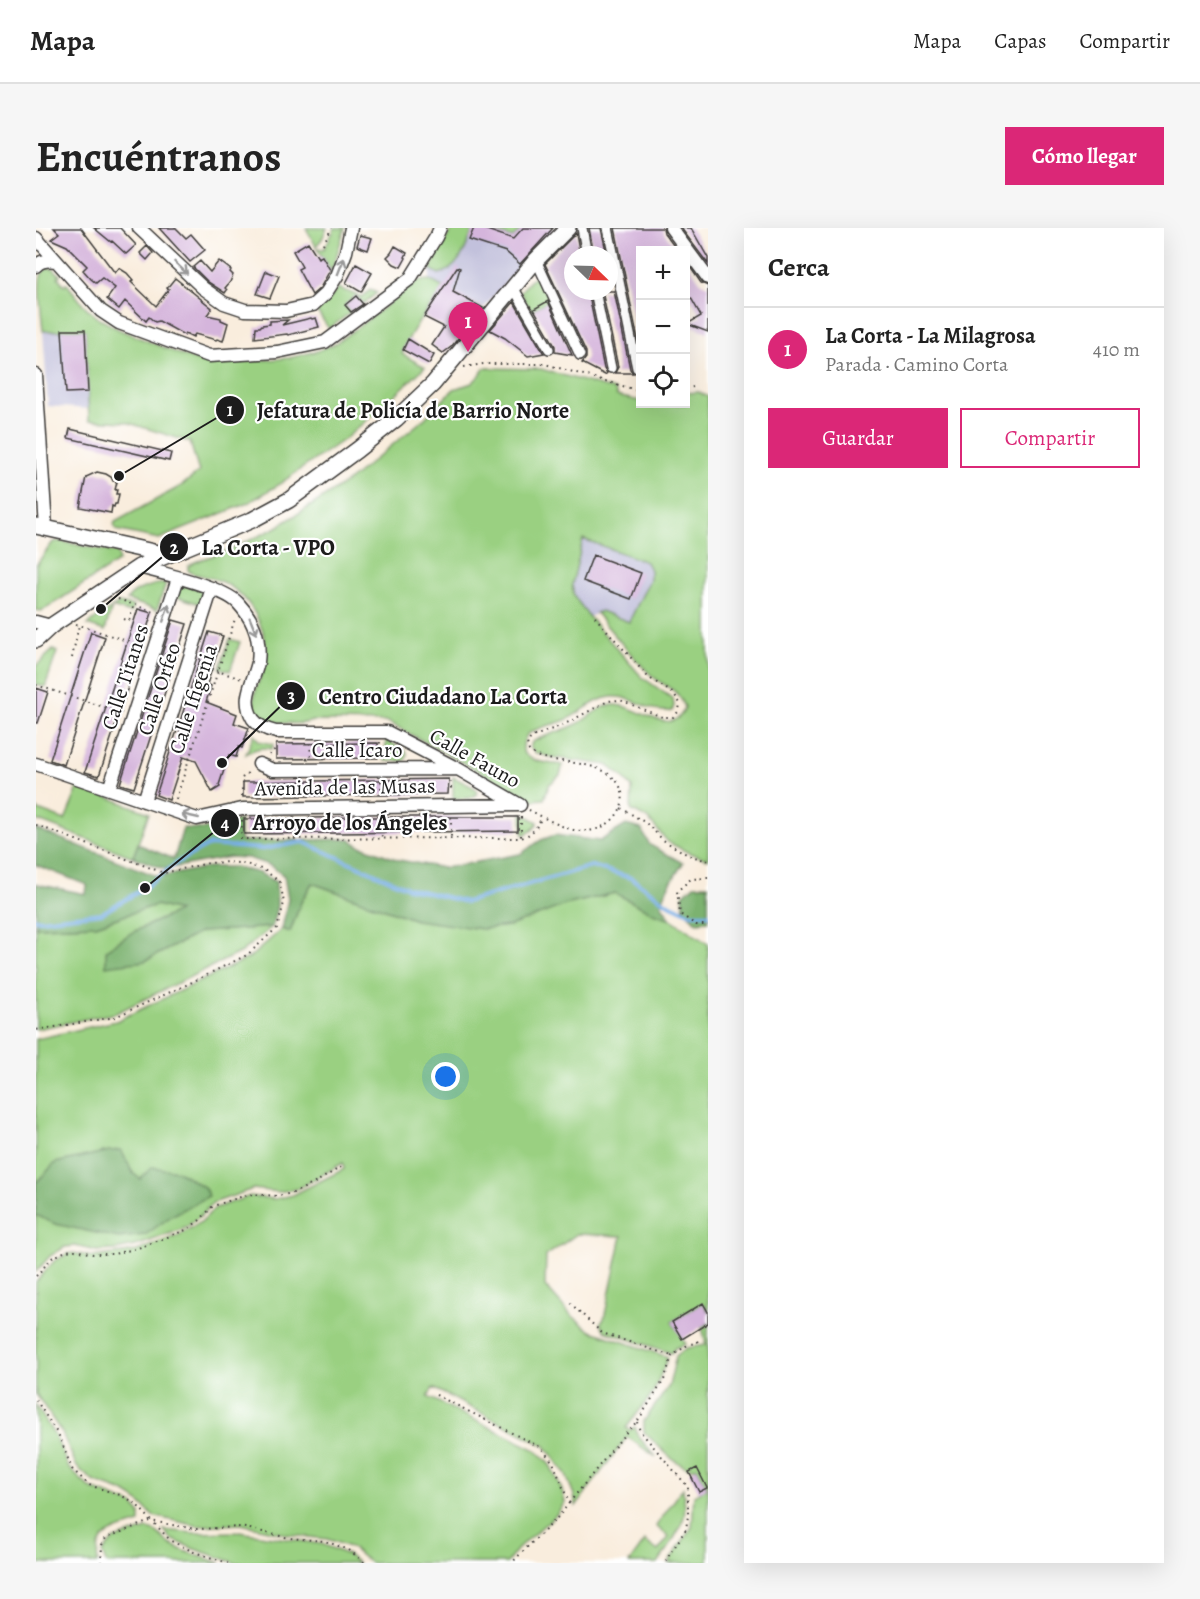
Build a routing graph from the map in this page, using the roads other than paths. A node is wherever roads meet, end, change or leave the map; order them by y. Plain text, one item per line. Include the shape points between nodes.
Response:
1 (139, 228) edge
2 (351, 228) edge
3 (440, 228) edge
4 (582, 228) edge
5 (608, 228) edge
6 (671, 228) edge
7 (563, 229) edge
8 (36, 238) edge
9 (585, 246) edge
10 (536, 260) junction
11 (56, 261) junction
12 (36, 266) edge
13 (708, 278) edge
14 (513, 287) junction
15 (597, 300) edge
16 (549, 349) dead end
17 (580, 355) dead end
18 (636, 363) edge
19 (611, 368) dead end
20 (36, 375) edge
21 (41, 527) edge
22 (167, 555) junction
23 (139, 567) junction
24 (178, 578) junction
25 (212, 588) junction
26 (43, 624) edge
27 (36, 640) edge
28 (36, 764) edge
29 (259, 764) dead end
30 (458, 769) junction
31 (109, 789) junction
32 (144, 801) junction
33 (520, 805) joint

1 -> 2 street via 224,303 245,310 286,311 312,305 326,293 337,276
3 - 11 street via 410,279 325,342 277,352 208,356 119,322 101,311
4 - 9 street
5 - 18 street
6 - 13 street
7 - 10 street
8 - 11 street
10 - 14 street
10 - 17 street
11 - 12 street via 47,260
14 - 16 street
14 - 22 street via 433,384 357,450 289,500 252,520
15 - 19 street
20 - 21 street
21 - 22 street
22 - 23 street
23 - 24 street, Calle Fauno
23 - 26 street
24 - 25 street, Calle Fauno
31 -> 24 street, Calle Titanes
25 -> 30 street, Calle Fauno via 237,601 254,624 258,662 248,711 265,730 387,732
25 - 32 street, Calle Orfeo
26 - 27 street
28 - 31 street, Avenida de las Musas
29 - 30 street, Calle Ícaro via 273,770
30 - 33 street, Calle Fauno
31 - 32 street, Avenida de las Musas
33 -> 32 street, Avenida de las Musas via 242,809 197,819

